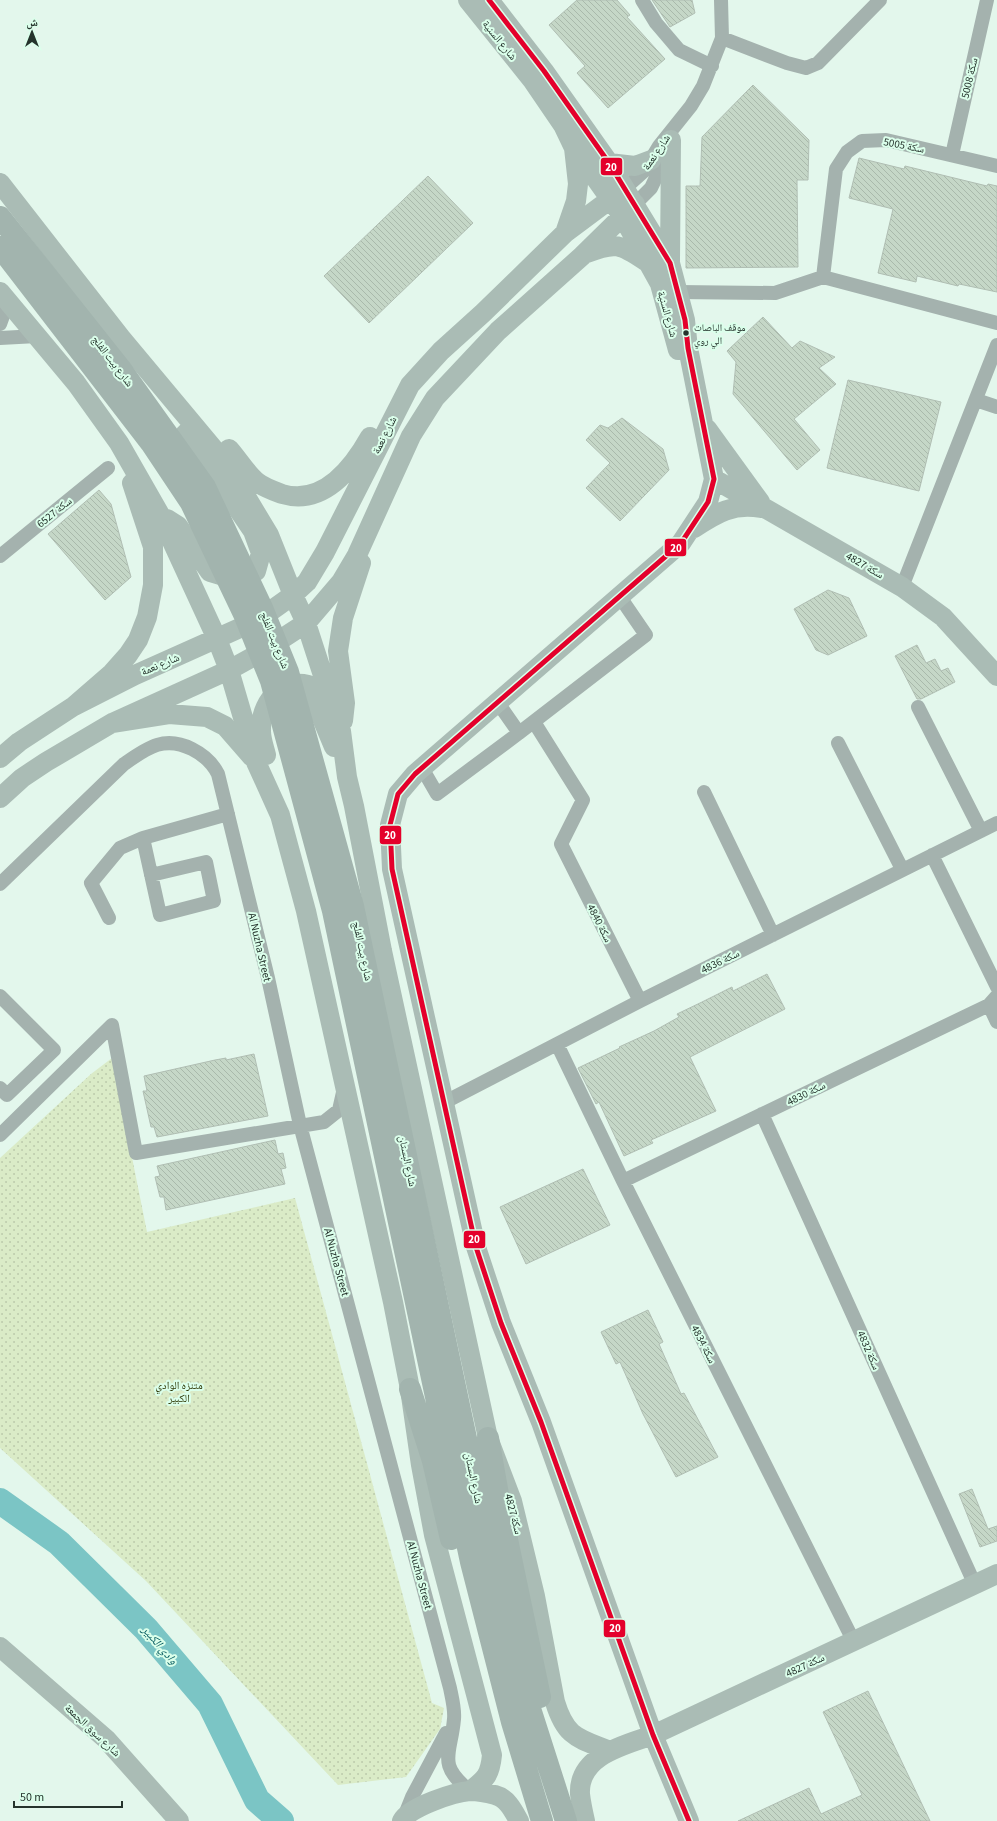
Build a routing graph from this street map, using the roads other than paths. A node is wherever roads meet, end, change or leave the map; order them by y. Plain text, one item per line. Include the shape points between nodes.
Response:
1 (468, 0) edge
2 (489, 0) edge
3 (642, 0) edge
4 (721, 0) edge
5 (880, 0) edge
6 (987, 0) edge
7 (722, 38) junction
8 (712, 66) junction
9 (673, 131) junction
10 (574, 148) junction
11 (952, 155) junction
12 (651, 160) junction
13 (609, 163) junction
14 (997, 166) edge
15 (0, 183) edge
16 (623, 202) junction
17 (0, 217) edge
18 (565, 233) junction
19 (0, 247) edge
20 (582, 256) junction
21 (670, 263) junction
22 (650, 264) junction
23 (823, 277) junction
24 (678, 292) junction
25 (4, 297) edge
26 (997, 323) edge
27 (0, 324) edge
28 (37, 336) junction
29 (0, 338) edge
30 (997, 345) edge
31 (154, 378) junction
32 (410, 385) junction
33 (976, 400) junction
34 (997, 407) edge
35 (191, 422) junction
36 (702, 422) junction
37 (119, 443) junction
38 (108, 468) dead end
39 (714, 479) junction
40 (764, 508) junction
41 (159, 513) junction
42 (372, 524) junction
43 (690, 531) junction
44 (0, 556) edge
45 (902, 587) junction
46 (293, 595) junction
47 (620, 597) junction
48 (306, 623) junction
49 (217, 639) junction
50 (229, 670) junction
51 (997, 676) edge
52 (498, 703) junction
53 (74, 706) junction
54 (918, 708) dead end
55 (534, 722) junction
56 (112, 723) junction
57 (342, 731) junction
58 (519, 734) junction
59 (838, 743) dead end
60 (0, 758) edge
61 (256, 762) junction
62 (422, 768) junction
63 (346, 777) junction
64 (704, 792) dead end
65 (0, 798) edge
66 (228, 814) junction
67 (280, 814) junction
68 (997, 823) edge
69 (981, 831) junction
70 (143, 838) junction
71 (932, 856) junction
72 (902, 869) junction
73 (151, 875) junction
74 (0, 884) edge
75 (109, 918) dead end
76 (772, 935) junction
77 (997, 987) edge
78 (0, 996) edge
79 (993, 1000) edge
80 (640, 1001) junction
81 (997, 1022) edge
82 (557, 1044) junction
83 (345, 1082) junction
84 (0, 1088) edge
85 (444, 1102) junction
86 (762, 1114) junction
87 (300, 1125) junction
88 (401, 1130) joint
89 (380, 1134) joint
90 (0, 1135) edge
91 (623, 1181) junction
92 (410, 1389) junction
93 (488, 1438) junction
94 (997, 1574) edge
95 (975, 1585) junction
96 (854, 1642) junction
97 (0, 1647) edge
98 (454, 1719) junction
99 (512, 1722) junction
100 (653, 1735) junction
101 (610, 1751) junction
102 (470, 1791) junction
103 (557, 1795) junction
104 (403, 1819) edge
105 (179, 1821) edge
106 (519, 1821) edge
107 (542, 1821) edge
108 (566, 1821) edge
109 (585, 1821) edge
110 (689, 1821) edge

1 - 10 street, شارع السنية via 533,81 563,125
2 - 13 street, شارع السنية via 544,71
3 - 8 street via 656,23 679,50
4 - 7 street, شارع نعمة
5 - 7 street via 818,63 806,68
6 - 11 street, سكة 5008
7 - 8 street, شارع نعمة
8 - 9 street, شارع نعمة via 691,106
9 - 12 street, شارع نعمة
9 - 16 street, شارع نعمة via 660,171 651,188
9 - 21 street
10 - 16 street, شارع السنية
10 - 18 street via 578,184 576,201
11 - 14 street, سكة 5005
11 - 23 street, سكة 5005 via 886,140 862,141 847,152 836,169
12 - 13 street via 635,166
12 - 16 street, شارع نعمة
13 - 16 street, شارع السنية
15 - 31 street
16 - 18 street, شارع نعمة
16 - 20 street, شارع نعمة
16 - 21 street, شارع السنية
16 - 22 street, شارع السنية
17 - 88 main road, شارع بيت الفلج via 120,368 205,487 262,608 288,672 353,906
18 - 32 street, شارع نعمة via 483,314 441,351
19 - 89 main road, شارع بيت الفلج via 151,443 191,503 244,614 270,681 333,911
20 - 22 street via 607,245 626,248
20 - 42 street, شارع نعمة via 498,331 435,398 411,436
21 - 24 street, شارع السنية
22 - 39 street, شارع السنية via 666,304
23 - 24 street via 775,293
23 - 26 street
24 - 36 street, شارع السنية
25 - 27 street
25 - 28 street
28 - 29 street
28 - 37 street via 76,383
30 - 33 street
31 - 35 street
31 - 41 street via 174,416 253,531 261,554 256,571 230,578 210,572 178,526
32 - 35 street via 382,417 359,457 330,486 308,496 274,491 257,482 224,443
32 - 46 street, شارع نعمة via 325,552 307,582
33 - 34 street
33 - 45 street
35 - 46 street via 227,465 269,535
36 - 39 street, شارع السنية
36 - 40 street
37 - 41 street
37 - 53 street via 153,547 153,585 147,617 135,645 112,673
38 - 44 street, سكة 6527
39 - 40 street, سكة 4827
39 - 43 street via 708,502
40 - 43 street via 746,505 733,508 718,513
40 - 45 street, سكة 4827
41 - 49 street
42 - 48 street, شارع نعمة via 341,582
42 - 57 street via 344,618 338,650 345,703
43 - 47 street via 681,543
45 - 51 street, سكة 4827 via 943,617
46 - 48 street
46 - 49 street, شارع نعمة via 258,620
47 - 52 street
47 - 55 street via 646,635
48 - 50 street, شارع نعمة
48 - 57 street
49 - 50 street
49 - 53 street, شارع نعمة via 135,675
50 - 56 street, شارع نعمة
50 - 61 street
52 - 58 street
52 - 62 street
53 - 60 street via 19,742
54 - 69 street
55 - 58 street
55 - 80 street, سكة 4840 via 583,800 561,844
56 - 61 street via 169,714 207,718 225,726
56 - 65 street, شارع نعمة via 22,778
57 - 63 street
58 - 62 street via 437,794
59 - 72 street
61 - 67 street
62 - 85 street via 398,794 390,824 392,869
63 - 67 street via 308,685 299,683 281,688 270,698 262,715 261,732
63 - 93 street, سكة 4827
64 - 76 street
66 - 70 street
66 - 74 street, Al Nuzha Street via 218,774 212,763 201,753 179,742 167,742 145,749 124,764
66 - 87 street, Al Nuzha Street
67 - 83 street via 306,911
68 - 69 street, سكة 4836
69 - 71 street, سكة 4836
70 - 73 street
70 - 75 street via 120,848 91,883
71 - 72 street, سكة 4836
71 - 77 street
72 - 76 street, سكة 4836
73 - 73 street via 160,915 214,901 206,862
76 - 80 street, سكة 4836
78 - 84 street via 54,1050 7,1095
79 - 81 street
79 - 86 street, سكة 4830
80 - 82 street, سكة 4836
82 - 85 street, سكة 4836
82 - 91 street, سكة 4834
83 - 87 street via 339,1110 324,1122
83 - 92 street
85 - 100 street via 476,1247 496,1309 541,1422
86 - 91 street, سكة 4830
86 - 95 street, سكة 4832
87 - 90 street via 136,1153 112,1025
87 - 98 street, Al Nuzha Street via 450,1688
88 - 103 main road, شارع البستان via 491,1556 526,1696
89 - 99 main road, شارع البستان via 471,1562
91 - 96 street, سكة 4834
92 - 99 main road via 433,1461 477,1643 491,1686
92 - 102 street via 434,1535 492,1755 485,1780
93 - 101 street, سكة 4827 via 512,1501 535,1596 560,1719 567,1730 576,1737
93 - 103 main road via 539,1687
94 - 95 street, سكة 4827
95 - 96 street, سكة 4827
96 - 100 street, سكة 4827
97 - 105 street, شارع سوق الجمعة via 106,1739
98 - 102 street, Al Nuzha Street via 447,1756 450,1771 456,1780
98 - 104 street
99 - 107 main road, شارع البستان
100 - 101 street, سكة 4827
100 - 110 street
101 - 109 street, سكة 4827 via 592,1761 584,1775 580,1792
102 - 104 street via 418,1808
102 - 106 street via 495,1795 506,1801
103 - 108 main road, شارع البستان

